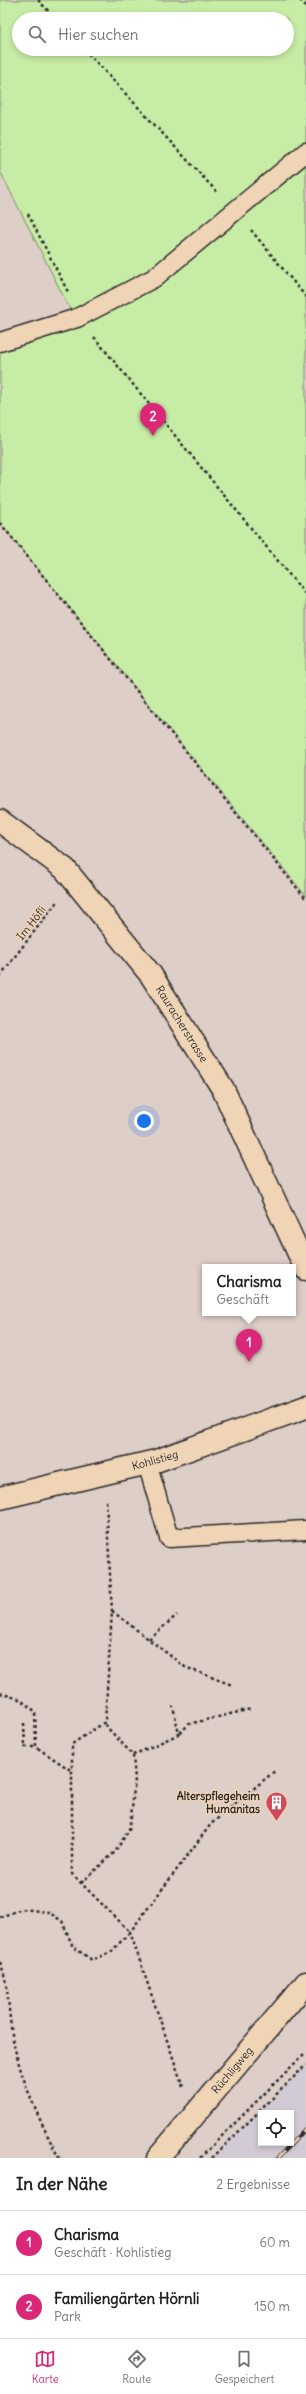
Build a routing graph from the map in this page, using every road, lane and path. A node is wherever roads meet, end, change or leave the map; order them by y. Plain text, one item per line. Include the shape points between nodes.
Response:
1 (38, 0) edge
2 (300, 0) edge
3 (306, 6) edge
4 (49, 12) edge
5 (91, 56) edge
6 (306, 152) edge
7 (234, 210) junction
8 (28, 214) dead end
9 (306, 297) edge
10 (77, 318) junction
11 (0, 342) edge
12 (0, 523) edge
13 (306, 594) edge
14 (0, 821) edge
15 (75, 880) junction
16 (306, 899) edge
17 (0, 976) edge
18 (306, 1269) edge
19 (306, 1407) edge
20 (147, 1463) junction
21 (105, 1474) junction
22 (0, 1498) edge
23 (306, 1530) edge
24 (112, 1611) junction
25 (177, 1615) dead end
26 (149, 1639) junction
27 (232, 1685) dead end
28 (0, 1693) edge
29 (173, 1706) dead end
30 (251, 1709) dead end
31 (24, 1723) dead end
32 (103, 1723) junction
33 (179, 1734) junction
34 (36, 1747) junction
35 (133, 1755) junction
36 (276, 1770) dead end
37 (72, 1771) junction
38 (81, 1883) junction
39 (0, 1917) edge
40 (130, 1932) junction
41 (0, 1962) edge
42 (306, 1983) edge
43 (306, 2052) edge
44 (306, 2066) edge
45 (193, 2116) junction
46 (59, 2158) edge
47 (158, 2158) edge
48 (200, 2158) edge
49 (212, 2158) edge

1 - 4 path
2 - 3 path
5 - 7 path
6 - 7 lane
7 - 9 path
7 - 10 lane via 154,278
8 - 10 path via 74,303
10 - 11 lane
10 - 13 path
12 - 16 path
14 - 15 street, Rauracherstrasse via 65,869
15 - 17 path, Im Höfli
15 - 18 street, Rauracherstrasse via 151,975 223,1089
19 - 20 street, Kohlistieg via 220,1440
20 - 21 street, Kohlistieg
20 - 23 lane via 169,1538
21 - 22 street, Kohlistieg
21 - 24 path
24 - 26 path
24 - 32 path
25 - 26 path
26 - 27 path via 185,1667
28 - 34 path via 19,1699 35,1711
29 - 33 path
30 - 33 path via 189,1724
31 - 34 path via 25,1747
32 - 35 path
32 - 37 path via 72,1744
33 - 35 path
34 - 37 path
35 - 38 path via 135,1779 129,1830 115,1852
36 - 40 path via 211,1824
37 - 38 path via 72,1874
38 - 40 path
39 - 40 path via 22,1909 48,1912 62,1921 73,1947 92,1960 111,1952
40 - 45 path
41 - 46 path via 5,1976 12,2035 24,2079
42 - 45 street, Rüchligweg
43 - 48 path
44 - 49 path
45 - 47 street, Rüchligweg

